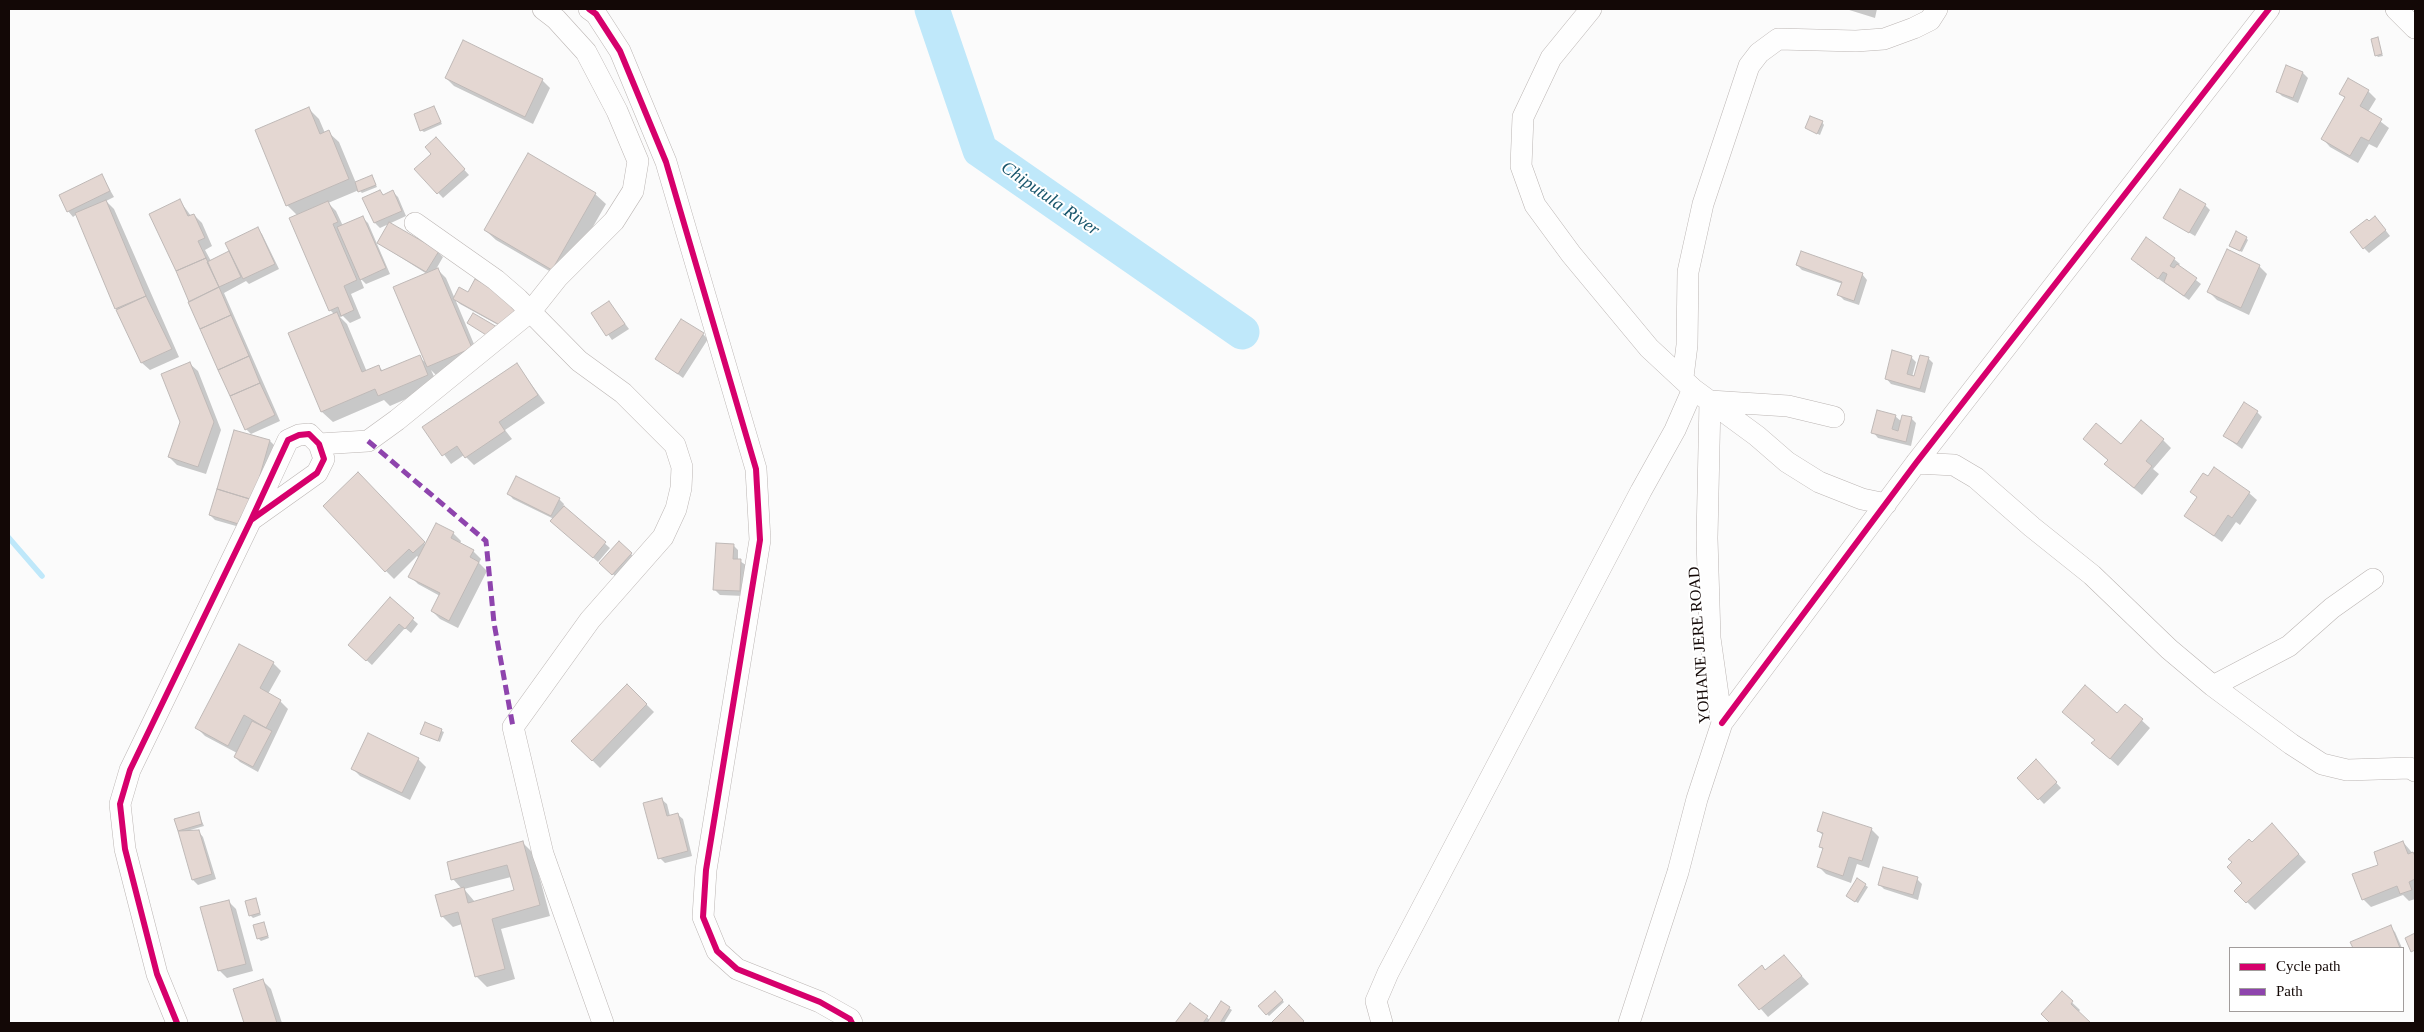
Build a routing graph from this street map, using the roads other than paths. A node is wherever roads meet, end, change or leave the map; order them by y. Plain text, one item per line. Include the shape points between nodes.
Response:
1 (542, 9) edge
2 (589, 9) edge
3 (1591, 9) edge
4 (1937, 9) edge
5 (2269, 9) edge
6 (2396, 9) edge
7 (2415, 28) edge
8 (415, 223) dead end
9 (531, 311) junction
10 (1695, 389) junction
11 (1834, 418) dead end
12 (319, 444) junction
13 (1916, 463) junction
14 (1886, 504) junction
15 (250, 520) junction
16 (2374, 579) dead end
17 (2213, 686) junction
18 (1722, 723) junction
19 (2415, 770) edge
20 (177, 1023) edge
21 (603, 1023) edge
22 (852, 1023) edge
23 (1382, 1023) edge
24 (1628, 1023) edge

1 - 9 street via 556,19 586,52 617,111 638,161 633,191 614,221 558,277
2 - 22 street via 596,14 620,51 666,162 756,469 760,540 706,870 703,917 717,951 737,969 820,1002
3 - 10 street via 1551,58 1523,117 1521,166 1535,205 1571,254 1650,348
4 - 10 street via 1930,20 1884,39 1778,40 1759,53 1749,66 1704,204 1688,272 1687,345
5 - 13 street
6 - 7 street
8 - 9 street via 496,280
9 - 12 street via 368,442
9 - 21 street via 579,361 623,393 676,445 682,467 676,509 663,537 590,620 513,728 544,854
10 - 11 street
10 - 14 street via 1787,462 1819,482 1862,499
10 - 18 street, YOHANE JERE ROAD via 1710,638
10 - 23 street via 1388,973 1376,1001
12 - 15 street via 324,459 317,473
12 - 15 street via 309,434 288,440
13 - 14 street
13 - 17 street via 1954,465 1976,478 2092,575
14 - 18 street
15 - 20 street via 130,770 120,804 127,859 157,974
16 - 17 street via 2332,608 2289,646
17 - 19 street via 2322,764 2347,770
18 - 24 street, YOHANE JERE ROAD via 1696,799 1678,872

